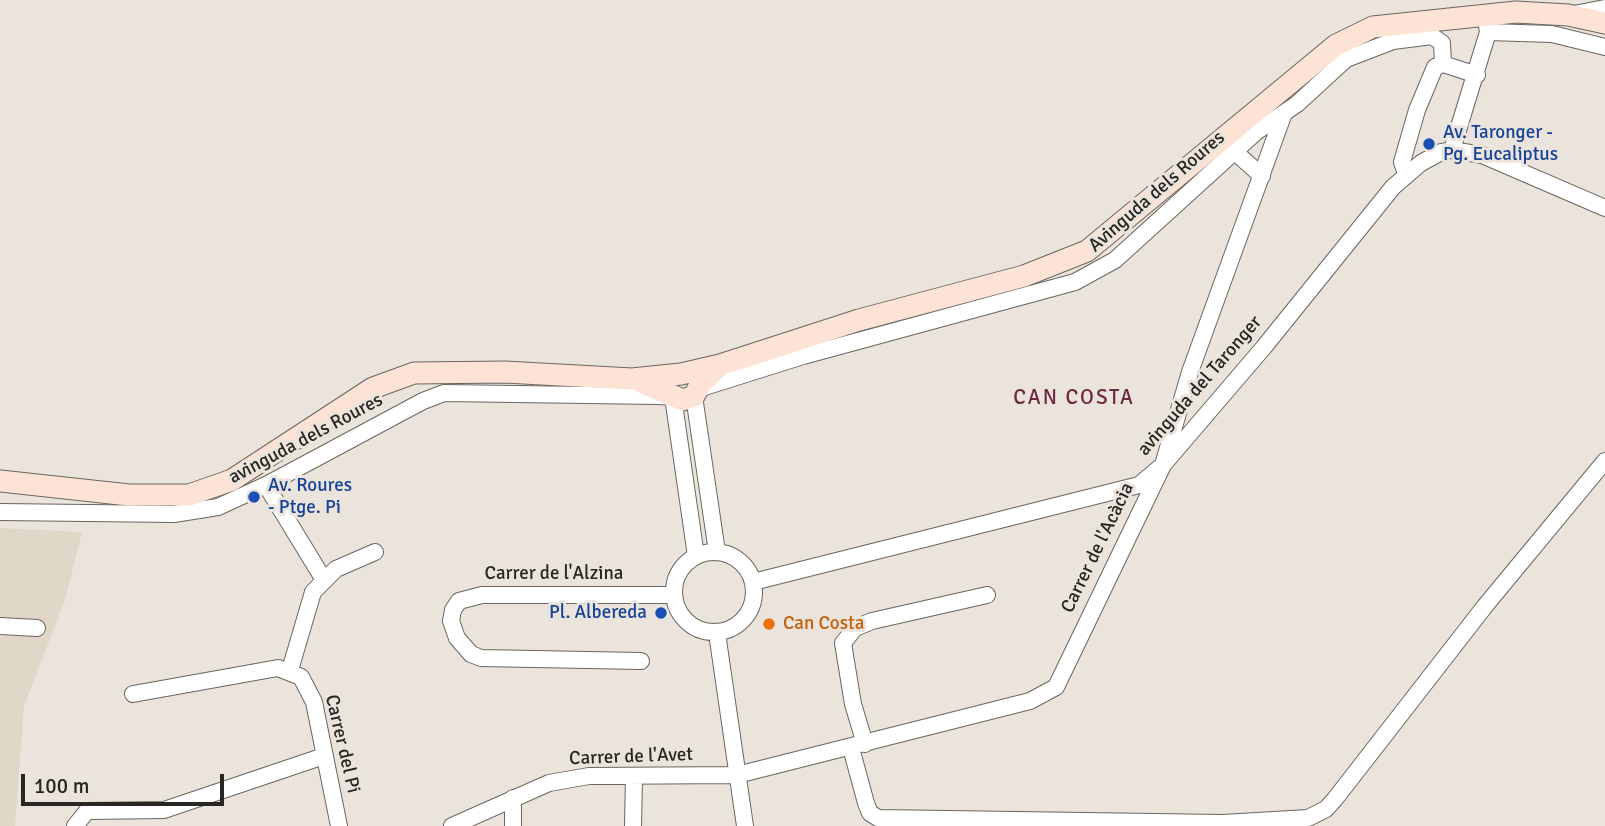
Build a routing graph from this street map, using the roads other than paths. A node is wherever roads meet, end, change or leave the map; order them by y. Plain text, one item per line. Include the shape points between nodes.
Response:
1 (1605, 8) edge
2 (1568, 15) junction
3 (1486, 23) junction
4 (1605, 23) edge
5 (1605, 47) edge
6 (1443, 64) junction
7 (1477, 75) junction
8 (1284, 113) junction
9 (1452, 150) junction
10 (1236, 153) junction
11 (1406, 174) junction
12 (1262, 176) junction
13 (1605, 208) edge
14 (720, 365) junction
15 (681, 374) junction
16 (632, 379) junction
17 (688, 395) junction
18 (1605, 461) edge
19 (1163, 465) junction
20 (0, 481) edge
21 (266, 485) junction
22 (0, 512) edge
23 (375, 552) dead end
24 (716, 552) junction
25 (696, 556) junction
26 (324, 580) junction
27 (753, 582) junction
28 (673, 595) junction
29 (987, 595) dead end
30 (0, 626) edge
31 (37, 628) dead end
32 (717, 633) junction
33 (641, 661) dead end
34 (290, 670) junction
35 (133, 694) dead end
36 (858, 746) junction
37 (324, 756) junction
38 (737, 775) junction
39 (634, 776) junction
40 (513, 797) junction
41 (75, 826) edge
42 (339, 826) edge
43 (452, 826) edge
44 (513, 826) edge
45 (633, 826) edge
46 (744, 826) edge

1 - 2 street
2 - 3 street
2 - 4 street
3 - 5 street
3 - 7 street
3 - 14 street via 1373,27 1336,45 1128,220 1077,256 1024,276 859,320
6 - 7 street
6 - 8 street, Avinguda dels Roures via 1442,43 1437,37 1393,41 1346,59
6 - 11 street via 1435,66 1417,110 1402,162
7 - 9 street
8 - 10 street, Avinguda dels Roures
8 - 12 street, Carrer de l'Acàcia
9 - 11 street, avinguda del Taronger via 1432,156
9 - 13 street via 1508,164
10 - 12 street
10 - 17 street, Avinguda dels Roures via 1115,260 1075,282 803,356
11 - 19 street, avinguda del Taronger
12 - 19 street, Carrer de l'Acàcia via 1190,372
14 - 15 street
14 - 17 street
15 - 16 street
15 - 17 street
16 - 17 street
16 - 20 street via 505,372 414,373 373,388 251,470 211,490 166,497
17 - 21 street, avinguda dels Roures via 444,393
17 - 24 street
17 - 25 street
18 - 36 street via 1335,799 1308,818 1223,822 878,818 866,803
19 - 27 street, avinguda del Taronger via 1139,485
19 - 36 street, Carrer de l'Acàcia via 1056,687 1030,701
21 - 22 street, avinguda dels Roures via 193,513
21 - 26 street
23 - 26 street via 336,569
24 - 25 street
24 - 27 street via 740,562
25 - 28 street via 680,571
26 - 34 street via 313,592
27 - 32 street via 753,604 747,615 739,624
28 - 32 street via 681,617 691,626
28 - 33 street, Carrer de l'Alzina via 482,594 459,601 453,610 451,621 457,638 481,658
29 - 36 street via 855,628 843,643
30 - 31 street
32 - 38 street
34 - 35 street via 278,668
34 - 37 street, Carrer del Pi via 301,677 314,702
36 - 38 street, Carrer de l'Acàcia
37 - 41 street via 164,810 87,811
37 - 42 street, Carrer del Pi
38 - 39 street, Carrer de l'Avet
38 - 46 street
39 - 40 street, Carrer de l'Avet via 568,779
39 - 45 street
40 - 43 street, Carrer de l'Avet
40 - 44 street

